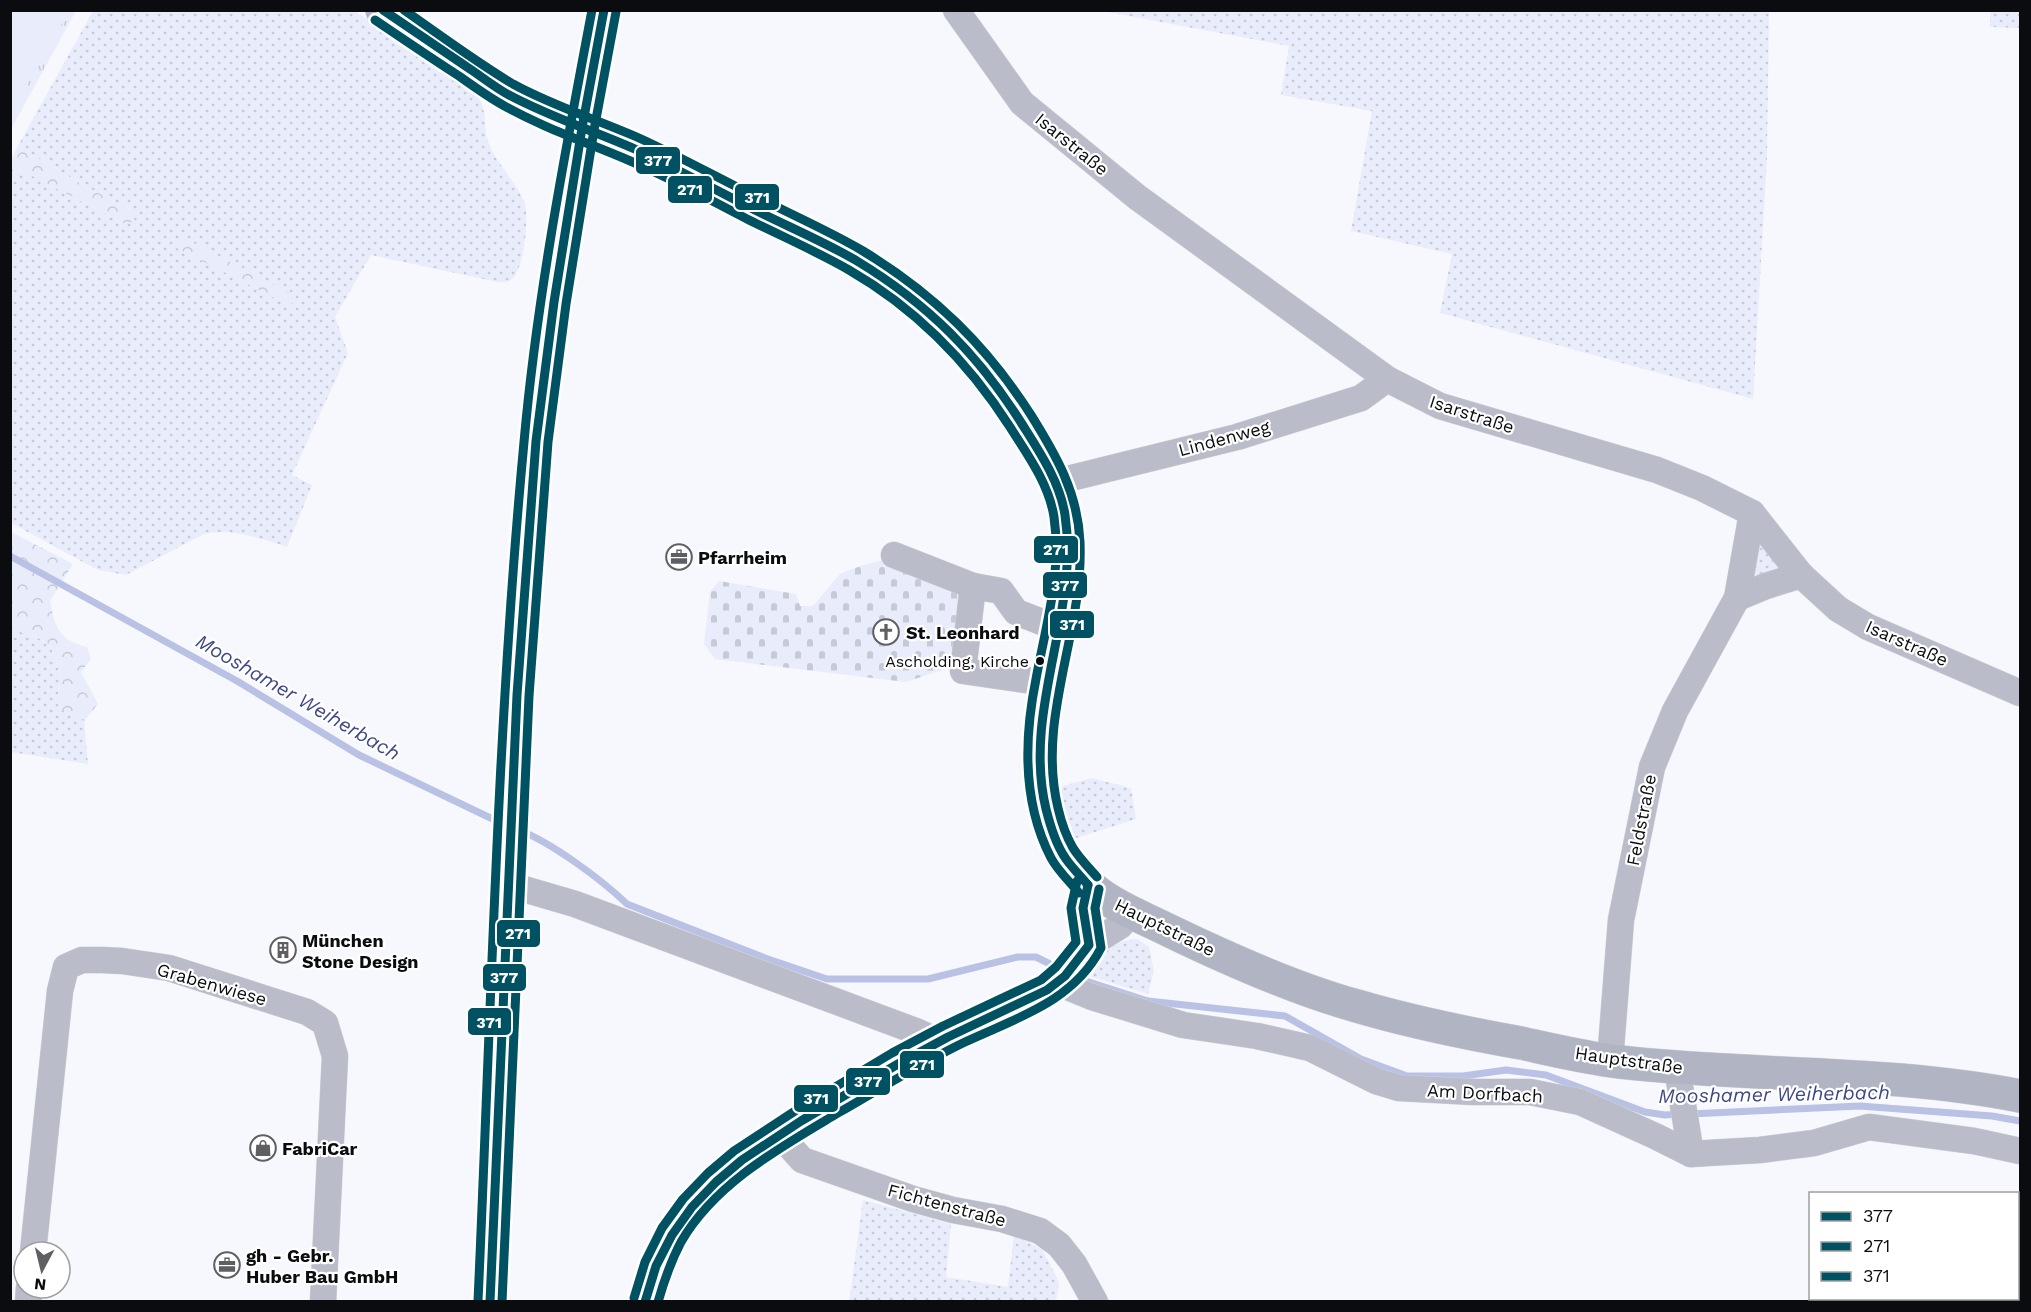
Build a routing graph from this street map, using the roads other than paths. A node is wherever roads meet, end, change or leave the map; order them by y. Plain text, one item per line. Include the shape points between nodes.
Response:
1 (382, 10) edge
2 (604, 10) edge
3 (956, 10) edge
4 (582, 128) junction
5 (1387, 379) junction
6 (1055, 482) junction
7 (1752, 513) junction
8 (894, 555) dead end
9 (1801, 575) junction
10 (973, 586) junction
11 (1737, 598) junction
12 (1060, 629) junction
13 (1047, 683) junction
14 (2020, 693) edge
15 (510, 885) junction
16 (1088, 885) junction
17 (1132, 911) junction
18 (1071, 967) junction
19 (939, 1042) junction
20 (1610, 1060) junction
21 (1679, 1082) junction
22 (2020, 1096) edge
23 (779, 1134) junction
24 (2020, 1151) edge
25 (1691, 1154) junction
26 (34, 1240) edge
27 (323, 1302) edge
28 (490, 1302) edge
29 (645, 1302) edge
30 (1095, 1302) edge

1 - 4 main road, Hauptstraße via 507,94
2 - 4 main road
3 - 5 street, Isarstraße via 1022,103 1137,196
4 - 6 main road, Hauptstraße via 636,150 838,250 896,287 938,321 1000,389 1028,430
4 - 15 main road via 536,441 522,628
5 - 6 street, Lindenweg via 1361,398 1237,437
5 - 7 street, Isarstraße via 1440,406 1656,470
6 - 12 main road, Hauptstraße via 1065,512 1068,542
7 - 9 street, Isarstraße
7 - 11 street, Feldstraße
8 - 10 street
9 - 11 street
9 - 14 street, Isarstraße via 1838,609 1868,627
10 - 12 street via 1001,591 1016,612
10 - 13 street via 963,671
11 - 20 street, Feldstraße via 1675,711 1652,767 1621,920
12 - 13 main road, Hauptstraße
13 - 16 main road, Hauptstraße via 1041,723 1043,797 1063,855
15 - 19 street via 575,904
15 - 28 main road
16 - 17 main road, Hauptstraße
16 - 18 street
17 - 18 street
17 - 20 main road, Hauptstraße via 1194,943 1350,1005 1430,1026
18 - 19 street via 1031,999
18 - 25 street, Am Dorfbach via 1092,997 1183,1025 1310,1048 1376,1082 1399,1088 1530,1092 1580,1102
19 - 23 street
20 - 21 main road, Hauptstraße
21 - 22 main road, Hauptstraße via 1882,1079
21 - 25 street
23 - 29 street via 723,1174 690,1208 662,1251
23 - 30 street, Fichtenstraße via 802,1160 913,1199 1040,1231 1059,1245 1074,1264
24 - 25 street, Am Dorfbach via 1869,1127 1814,1143
26 - 27 street, Grabenwiese via 60,991 66,967 82,960 160,967 306,1012 325,1023 335,1056

